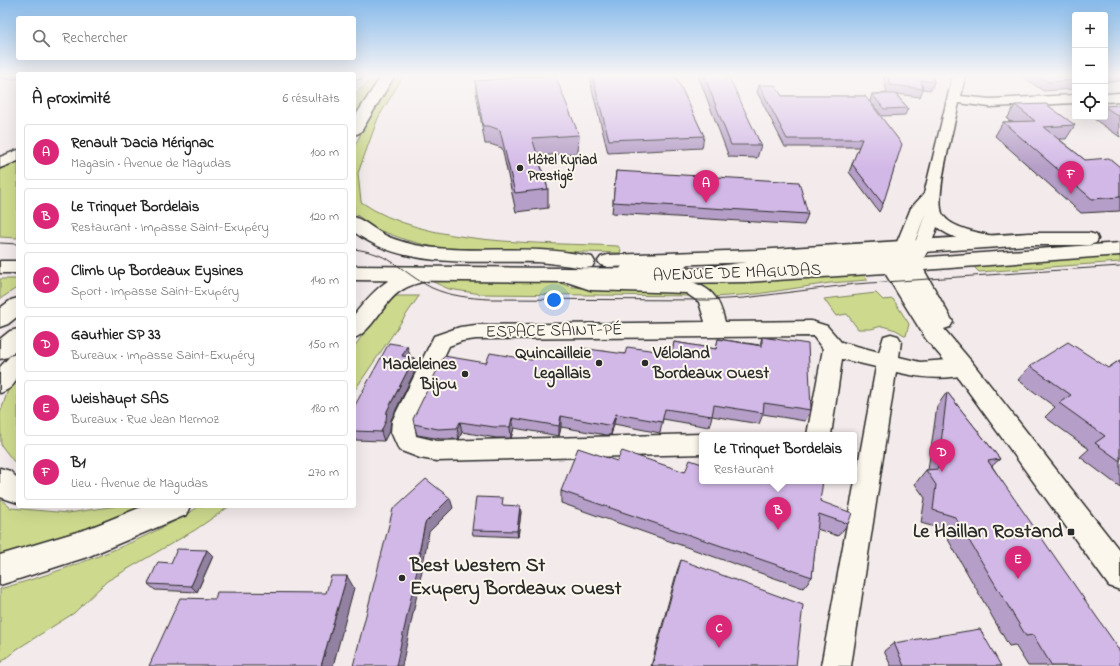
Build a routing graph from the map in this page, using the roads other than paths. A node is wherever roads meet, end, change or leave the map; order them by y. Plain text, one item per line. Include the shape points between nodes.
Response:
1 (369, 106) edge
2 (952, 106) edge
3 (356, 127) edge
4 (16, 143) edge
5 (0, 148) edge
6 (16, 156) edge
7 (0, 163) edge
8 (932, 195) junction
9 (934, 213) junction
10 (356, 224) edge
11 (1072, 239) junction
12 (1120, 239) edge
13 (991, 241) junction
14 (1120, 249) edge
15 (907, 256) junction
16 (678, 259) junction
17 (356, 262) edge
18 (585, 262) junction
19 (356, 273) edge
20 (427, 274) junction
21 (564, 275) junction
22 (16, 307) edge
23 (16, 312) edge
24 (0, 319) edge
25 (0, 324) edge
26 (356, 328) edge
27 (717, 329) junction
28 (16, 339) edge
29 (834, 347) junction
30 (0, 351) edge
31 (889, 352) junction
32 (16, 364) edge
33 (963, 367) junction
34 (0, 384) edge
35 (820, 432) edge
36 (699, 444) edge
37 (0, 480) edge
38 (861, 482) edge
39 (16, 490) edge
40 (171, 508) edge
41 (0, 570) edge
42 (1120, 575) edge
43 (836, 666) edge

1 - 3 main road
2 - 8 street
4 - 5 main road
6 - 7 main road
8 - 9 street
8 - 15 street via 919,208
9 - 13 street via 951,229 973,238
9 - 15 street
10 - 18 main road via 381,240 421,251 447,255 548,257
11 - 12 main road, AVENUE DE MAGUDAS
11 - 13 main road, AVENUE DE MAGUDAS
11 - 15 main road via 1040,247
13 - 15 main road, AVENUE DE MAGUDAS
14 - 15 main road, AVENUE DE MAGUDAS via 936,263
15 - 16 main road, AVENUE DE MAGUDAS via 875,249
15 - 21 main road, AVENUE DE MAGUDAS via 774,274
15 - 33 main road via 934,334
16 - 18 main road, AVENUE DE MAGUDAS
16 - 21 street via 678,264 666,268 588,271
17 - 18 main road, AVENUE DE MAGUDAS
19 - 20 main road, AVENUE DE MAGUDAS
20 - 21 main road, AVENUE DE MAGUDAS
20 - 26 main road via 411,276 392,286
21 - 27 street via 591,284 688,287 699,290 712,307
22 - 24 main road
23 - 25 main road
27 - 29 street, ESPACE SAINT-PÉ via 811,328 820,332
27 - 36 street, ESPACE SAINT-PÉ via 460,334 441,341 403,421 403,432 407,442 436,451
28 - 30 main road
29 - 31 street via 845,352
29 - 35 street
31 - 33 street via 920,370
31 - 38 street
32 - 34 main road
33 - 42 main road
37 - 39 main road via 7,487
38 - 43 street
40 - 41 main road via 87,544

